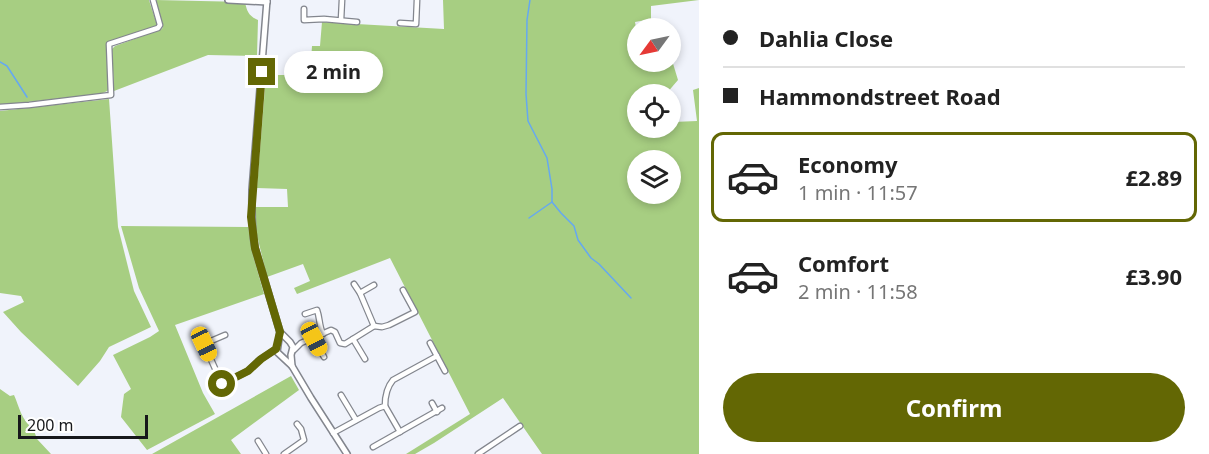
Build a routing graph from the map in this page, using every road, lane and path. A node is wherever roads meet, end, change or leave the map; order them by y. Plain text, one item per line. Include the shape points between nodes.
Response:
1 (153, 0) edge
2 (228, 0) edge
3 (342, 0) edge
4 (417, 0) edge
5 (267, 1) edge
6 (304, 9) dead end
7 (341, 20) junction
8 (357, 22) dead end
9 (400, 23) dead end
10 (0, 107) edge
11 (354, 284) dead end
12 (374, 285) dead end
13 (403, 290) dead end
14 (360, 293) junction
15 (315, 304) dead end
16 (317, 310) junction
17 (415, 312) junction
18 (305, 314) dead end
19 (418, 318) dead end
20 (374, 326) junction
21 (280, 332) junction
22 (225, 334) dead end
23 (323, 334) junction
24 (314, 339) junction
25 (353, 339) junction
26 (289, 341) junction
27 (430, 343) dead end
28 (301, 344) junction
29 (277, 346) junction
30 (292, 353) junction
31 (268, 355) junction
32 (437, 356) junction
33 (282, 357) junction
34 (324, 357) dead end
35 (365, 359) dead end
36 (292, 366) junction
37 (446, 371) dead end
38 (222, 384) junction
39 (225, 392) dead end
40 (341, 395) dead end
41 (432, 403) dead end
42 (386, 406) junction
43 (442, 408) dead end
44 (437, 412) junction
45 (356, 420) junction
46 (297, 424) dead end
47 (520, 426) dead end
48 (400, 432) junction
49 (333, 433) junction
50 (258, 441) dead end
51 (373, 447) dead end
52 (487, 448) junction
53 (287, 453) edge
54 (266, 454) edge
55 (347, 454) edge
56 (478, 454) edge
57 (491, 454) edge

1 - 10 street via 158,28 109,44 111,95
2 - 5 street
3 - 7 street
4 - 9 street via 416,24
5 - 21 street via 251,217 255,248
6 - 7 street via 304,20
7 - 8 street
11 - 14 street
12 - 14 street
13 - 17 street
14 - 20 street
15 - 16 street
16 - 18 street
16 - 23 street
17 - 19 street
17 - 20 street via 388,325
20 - 25 street
21 - 26 street
21 - 29 street
22 - 38 street via 203,342
23 - 24 street
23 - 25 street via 333,330 342,344
24 - 28 street
24 - 34 street
25 - 35 street
26 - 28 street
26 - 29 street via 281,341
26 - 30 street
27 - 32 street
28 - 30 street
29 - 31 street
29 - 33 street
30 - 33 street
30 - 36 street
31 - 33 street
31 - 38 street
32 - 37 street
32 - 42 street via 393,380
33 - 36 street
36 - 49 street
38 - 39 street
40 - 45 street
41 - 44 street
42 - 45 street
42 - 48 street
43 - 44 street
44 - 48 street
45 - 49 street
46 - 53 street via 307,442
47 - 52 street
48 - 51 street
49 - 55 street
50 - 54 street
52 - 56 street
52 - 57 street

